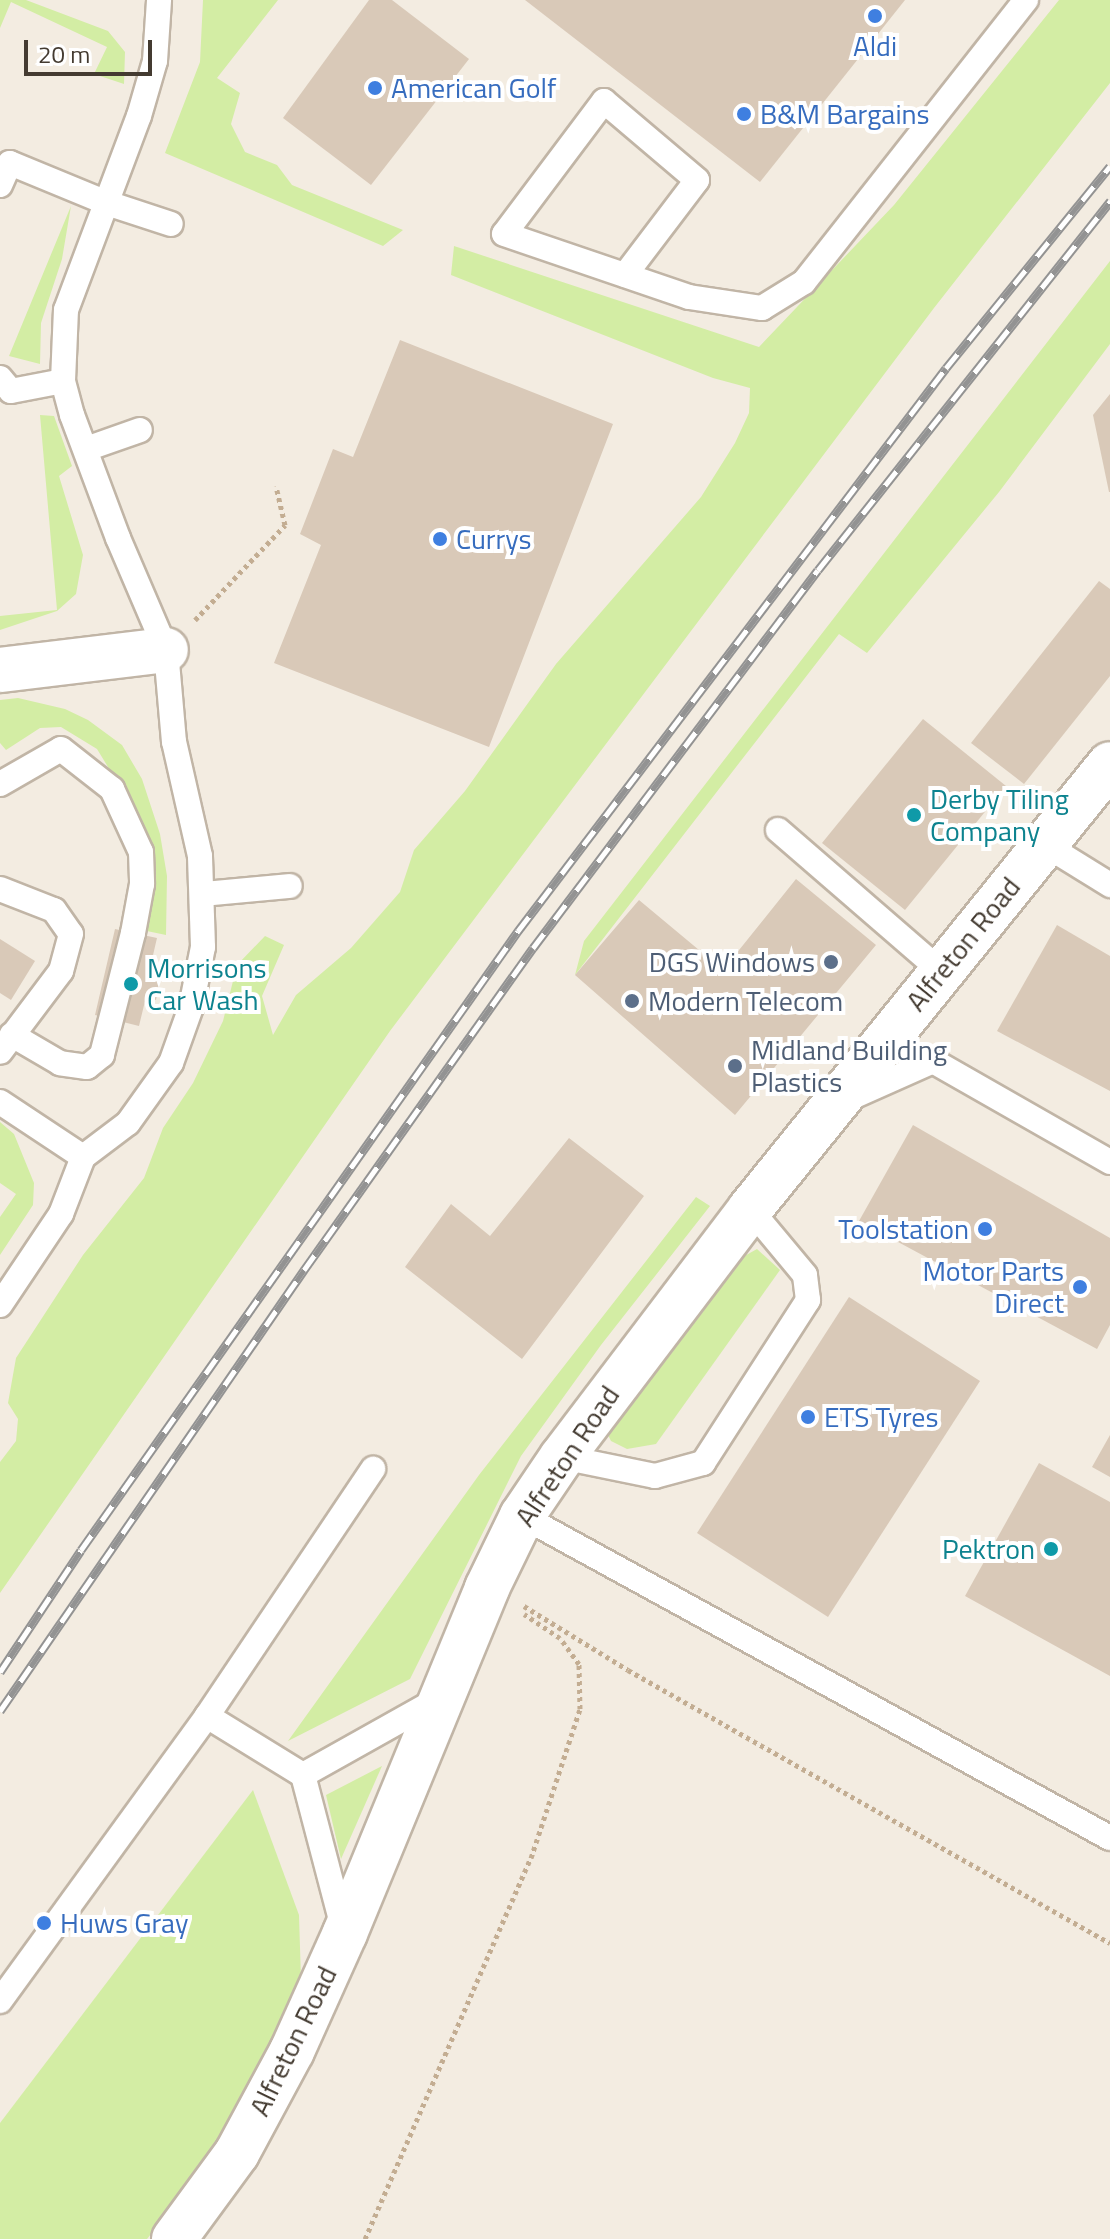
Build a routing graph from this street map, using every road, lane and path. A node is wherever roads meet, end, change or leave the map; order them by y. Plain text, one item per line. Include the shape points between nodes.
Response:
1 (159, 0) edge
2 (1026, 0) edge
3 (0, 185) edge
4 (107, 203) junction
5 (171, 224) dead end
6 (625, 275) junction
7 (0, 378) edge
8 (63, 381) junction
9 (140, 430) dead end
10 (86, 449) junction
11 (276, 486) dead end
12 (166, 650) junction
13 (0, 670) edge
14 (1110, 764) edge
15 (0, 784) edge
16 (778, 830) dead end
17 (1044, 844) junction
18 (1110, 885) edge
19 (290, 886) dead end
20 (0, 889) edge
21 (203, 894) junction
22 (941, 971) junction
23 (6, 1044) edge
24 (0, 1102) edge
25 (830, 1107) junction
26 (83, 1157) junction
27 (1110, 1162) edge
28 (750, 1209) junction
29 (0, 1305) edge
30 (562, 1457) junction
31 (373, 1469) dead end
32 (522, 1516) junction
33 (488, 1586) junction
34 (442, 1697) junction
35 (207, 1716) junction
36 (303, 1775) junction
37 (1110, 1838) edge
38 (345, 1933) junction
39 (1110, 1943) edge
40 (0, 2001) edge
41 (174, 2239) edge
42 (365, 2239) edge

1 - 4 lane via 155,61
2 - 6 lane via 804,282 762,308 689,297
3 - 4 lane via 10,163
4 - 5 lane
4 - 8 lane via 66,310
6 - 6 lane via 697,180 604,101 504,234
7 - 8 lane via 11,391
8 - 10 lane
9 - 10 lane
10 - 12 lane
11 - 12 path via 285,525
12 - 13 street
12 - 21 lane via 174,742
14 - 17 street, Alfreton Road
15 - 23 lane via 61,749 112,789 141,852 142,884 102,1055 87,1067
16 - 22 lane
17 - 18 lane
17 - 22 street, Alfreton Road
19 - 21 lane
20 - 23 lane via 54,910 71,934 61,971
21 - 26 lane via 199,974 171,1063 128,1123
22 - 25 street, Alfreton Road
24 - 26 lane
25 - 27 lane via 933,1061
25 - 28 street, Alfreton Road
26 - 29 lane via 61,1214
28 - 30 street, Alfreton Road
28 - 30 lane via 805,1275 808,1300 703,1463 655,1476
30 - 32 street, Alfreton Road
31 - 35 lane
32 - 33 street, Alfreton Road
32 - 37 lane
33 - 34 street, Alfreton Road
33 - 39 path
33 - 42 path via 560,1638 579,1664 580,1709 531,1858
34 - 36 lane
34 - 38 street, Alfreton Road
35 - 36 lane
35 - 40 lane
36 - 38 lane
38 - 41 street, Alfreton Road via 250,2130

